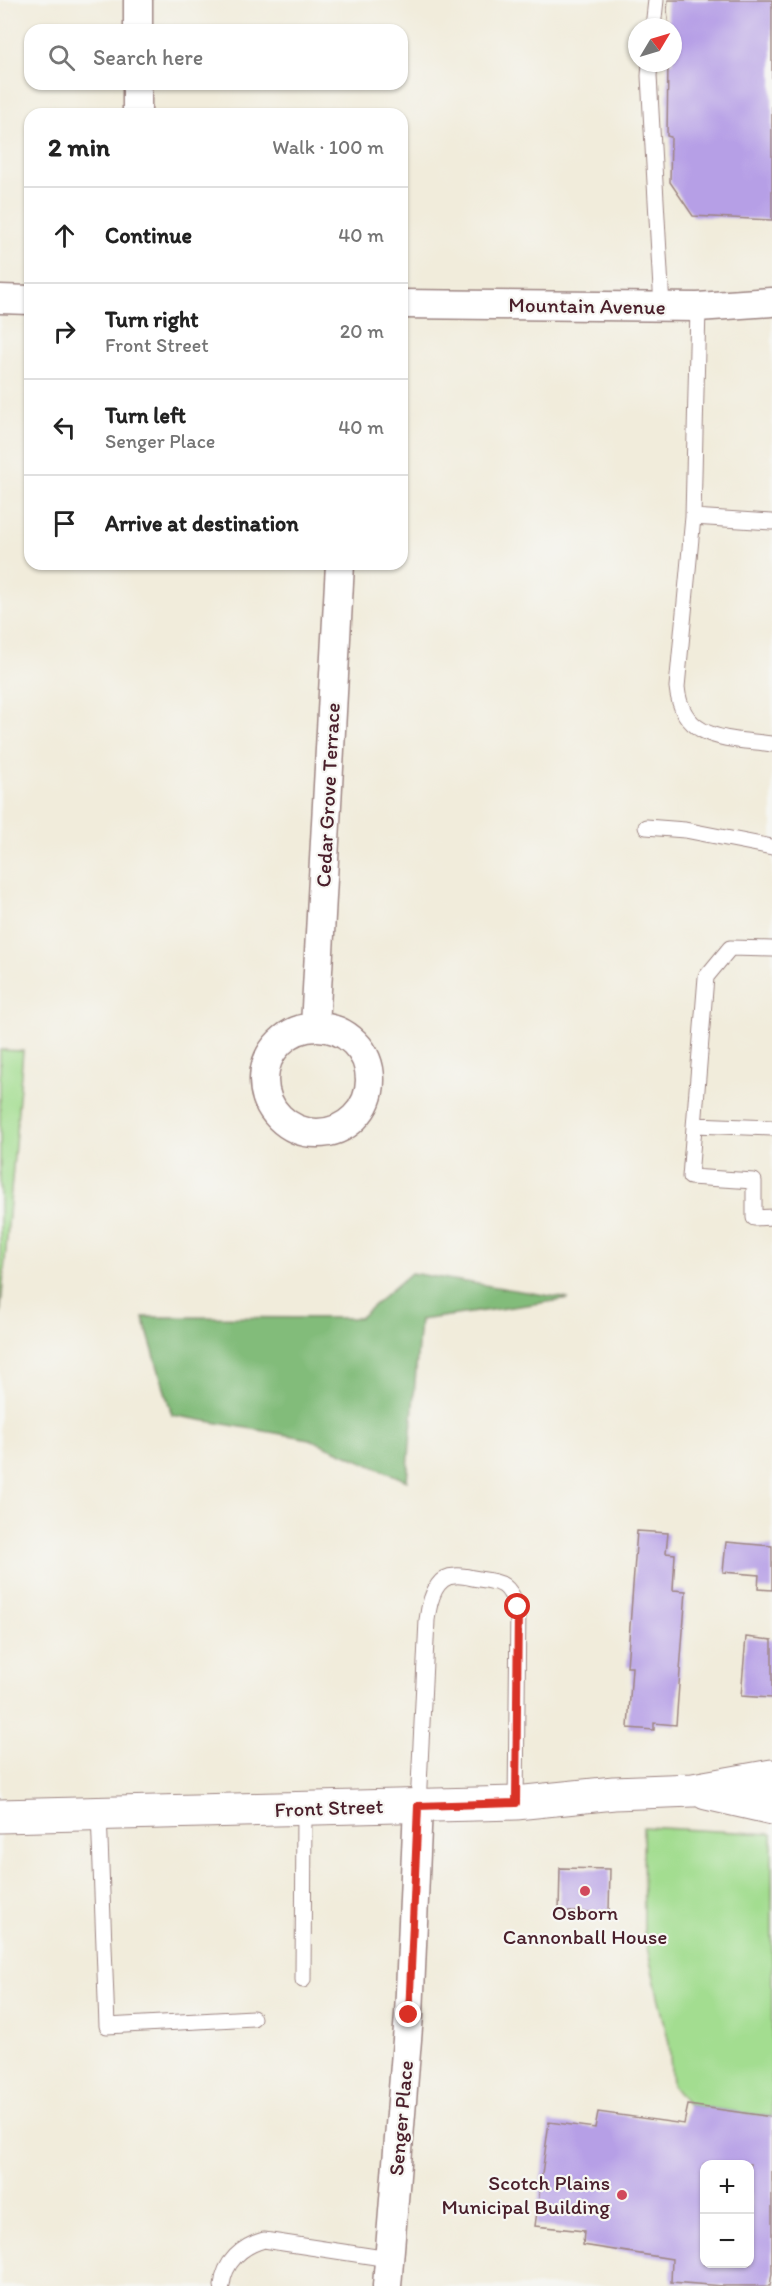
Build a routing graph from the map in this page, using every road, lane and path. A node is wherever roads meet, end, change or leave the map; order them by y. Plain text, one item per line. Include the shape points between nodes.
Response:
1 (138, 0) edge
2 (656, 0) edge
3 (654, 18) edge
4 (138, 24) edge
5 (649, 72) edge
6 (137, 90) edge
7 (137, 108) edge
8 (0, 299) edge
9 (24, 300) edge
10 (772, 302) edge
11 (408, 304) edge
12 (662, 307) junction
13 (698, 307) junction
14 (693, 517) junction
15 (772, 522) edge
16 (340, 570) edge
17 (772, 744) edge
18 (646, 827) dead end
19 (772, 847) edge
20 (772, 949) edge
21 (315, 1026) dead end
22 (695, 1125) junction
23 (772, 1128) edge
24 (772, 1217) edge
25 (772, 1776) edge
26 (693, 1790) junction
27 (516, 1803) junction
28 (418, 1806) junction
29 (772, 1808) edge
30 (304, 1810) junction
31 (99, 1814) junction
32 (0, 1816) edge
33 (303, 1980) dead end
34 (253, 2018) dead end
35 (388, 2273) edge
36 (222, 2286) edge

1 - 4 street
2 - 3 lane
5 - 12 lane
6 - 7 street
8 - 9 street
10 - 13 street, Mountain Avenue
11 - 12 street, Mountain Avenue
12 - 13 street, Mountain Avenue
13 - 14 lane
14 - 15 lane
14 - 17 lane via 677,687 682,711 696,728 713,735
16 - 21 street, Cedar Grove Terrace
18 - 19 lane via 685,830
20 - 22 lane via 730,948 706,977
22 - 23 lane
22 - 24 lane via 690,1177 754,1181 754,1218
25 - 26 street, Front Street
26 - 27 street, Front Street
26 - 29 street, Front Street
27 - 28 street, Front Street
27 - 28 lane via 518,1607 503,1583 453,1575 430,1598
28 - 30 street, Front Street
28 - 35 street, Senger Place via 409,2015
30 - 31 street, Front Street
30 - 33 lane
31 - 32 street, Front Street
31 - 34 lane via 106,2026
35 - 36 lane via 264,2240 252,2243 237,2255 226,2268

